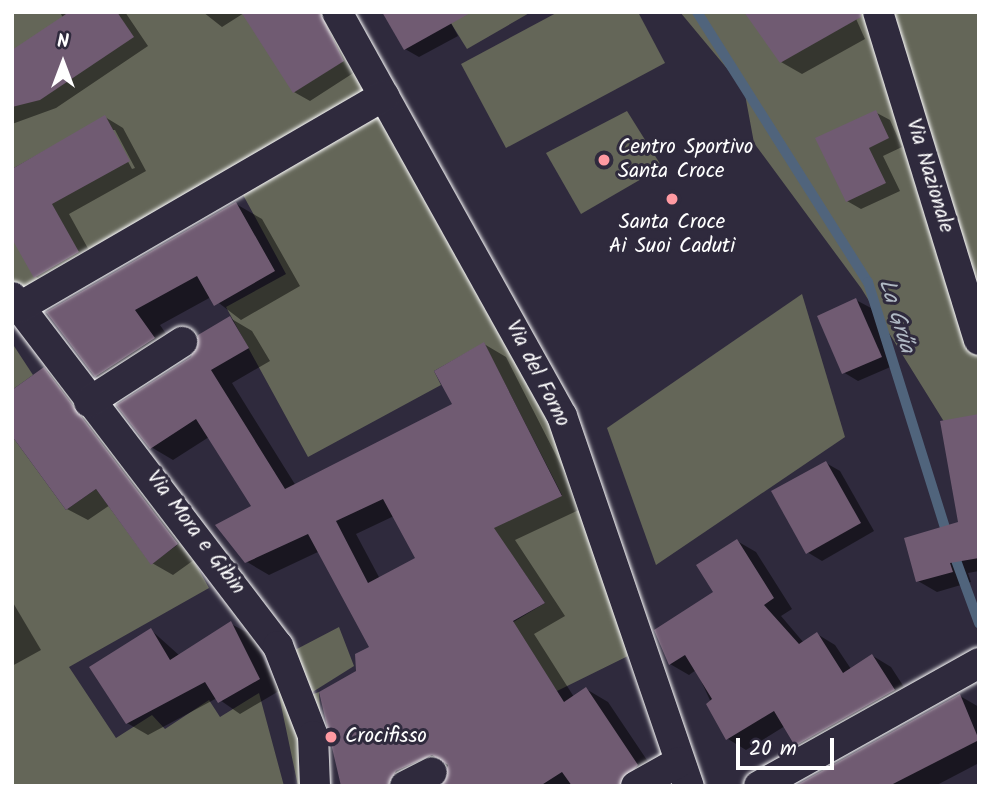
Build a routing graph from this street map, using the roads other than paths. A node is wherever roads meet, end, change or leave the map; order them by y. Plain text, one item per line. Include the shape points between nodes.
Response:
1 (337, 12) edge
2 (878, 12) edge
3 (384, 96) junction
4 (15, 303) edge
5 (979, 340) edge
6 (182, 342) dead end
7 (89, 402) junction
8 (979, 663) edge
9 (432, 772) dead end
10 (684, 774) edge
11 (315, 786) edge
12 (405, 786) edge
13 (636, 786) edge
14 (759, 786) edge

1 - 3 street, Via del Forno
2 - 5 street, Via Nazionale
3 - 4 street, Via Mora e Gibin
3 - 10 street, Via del Forno via 562,416
4 - 7 street, Via Mora e Gibin
6 - 7 street
7 - 11 street, Via Mora e Gibin via 217,560 278,646 313,736
8 - 14 street
9 - 12 street
10 - 13 street, Via del Forno

